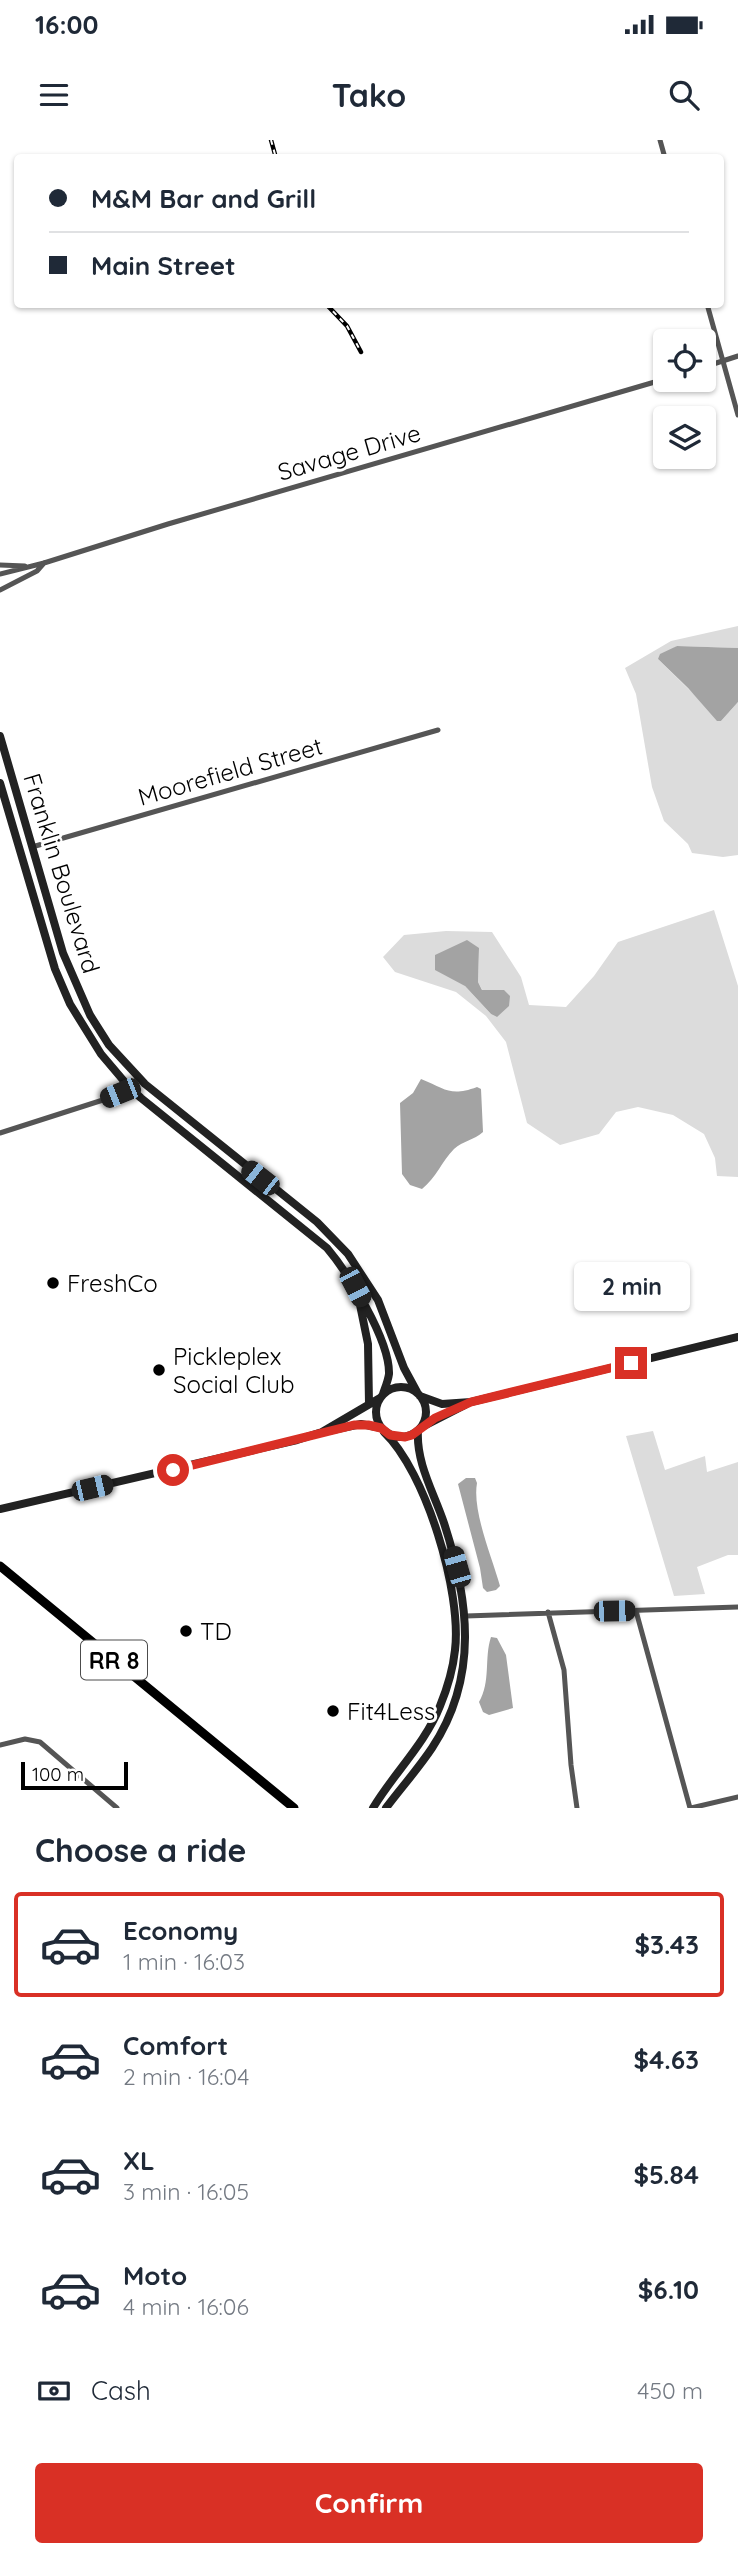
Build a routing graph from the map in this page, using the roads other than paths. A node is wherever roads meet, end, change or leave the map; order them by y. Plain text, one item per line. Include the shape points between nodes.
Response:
1 (707, 308) edge
2 (738, 356) edge
3 (723, 361) junction
4 (716, 363) edge
5 (653, 382) edge
6 (738, 415) edge
7 (44, 563) junction
8 (0, 565) edge
9 (28, 567) junction
10 (0, 574) edge
11 (0, 590) edge
12 (438, 730) dead end
13 (0, 736) edge
14 (0, 783) edge
15 (32, 847) junction
16 (139, 1078) junction
17 (129, 1087) junction
18 (0, 1133) edge
19 (355, 1287) junction
20 (738, 1338) edge
21 (419, 1394) junction
22 (381, 1396) junction
23 (471, 1402) junction
24 (369, 1404) junction
25 (419, 1429) junction
26 (382, 1430) junction
27 (322, 1432) junction
28 (0, 1509) edge
29 (0, 1566) edge
30 (738, 1608) edge
31 (636, 1611) junction
32 (548, 1612) junction
33 (466, 1616) junction
34 (0, 1745) edge
35 (738, 1797) edge
36 (117, 1808) edge
37 (294, 1808) edge
38 (373, 1808) edge
39 (386, 1808) edge
40 (578, 1808) edge
41 (691, 1808) edge

1 - 3 street
2 - 3 street
3 - 4 street
3 - 6 street
5 - 7 street, Savage Drive
7 - 9 street, Savage Drive
7 - 11 street, Savage Drive
8 - 9 street
9 - 10 street, Savage Drive
12 - 15 street, Moorefield Street
13 - 15 main road, Franklin Boulevard
14 - 17 main road, Franklin Boulevard via 55,969 84,1029
15 - 16 main road, Franklin Boulevard via 73,980 109,1045
16 - 17 street
16 - 21 main road, Franklin Boulevard via 317,1222 348,1254 378,1300
17 - 18 street via 92,1104
17 - 19 main road, Franklin Boulevard via 327,1248
19 - 22 main road, Franklin Boulevard via 388,1364
19 - 24 main road via 368,1344
20 - 23 main road
21 - 22 main road via 400,1387
21 - 23 main road via 442,1404
21 - 25 main road via 426,1415
22 - 24 main road
22 - 26 main road via 375,1412
23 - 25 main road
24 - 27 main road
25 - 26 main road via 405,1437
25 - 33 main road via 419,1459 452,1548
26 - 27 main road via 361,1424
26 - 38 main road via 409,1465 429,1511 452,1594 455,1649 444,1696 430,1729
27 - 28 main road
29 - 37 main road, RR 8
30 - 31 street
31 - 32 street
31 - 41 street
32 - 33 street
32 - 40 street via 564,1671
33 - 39 main road via 463,1670 448,1718 432,1748
34 - 36 street via 25,1739 40,1742
35 - 41 street

